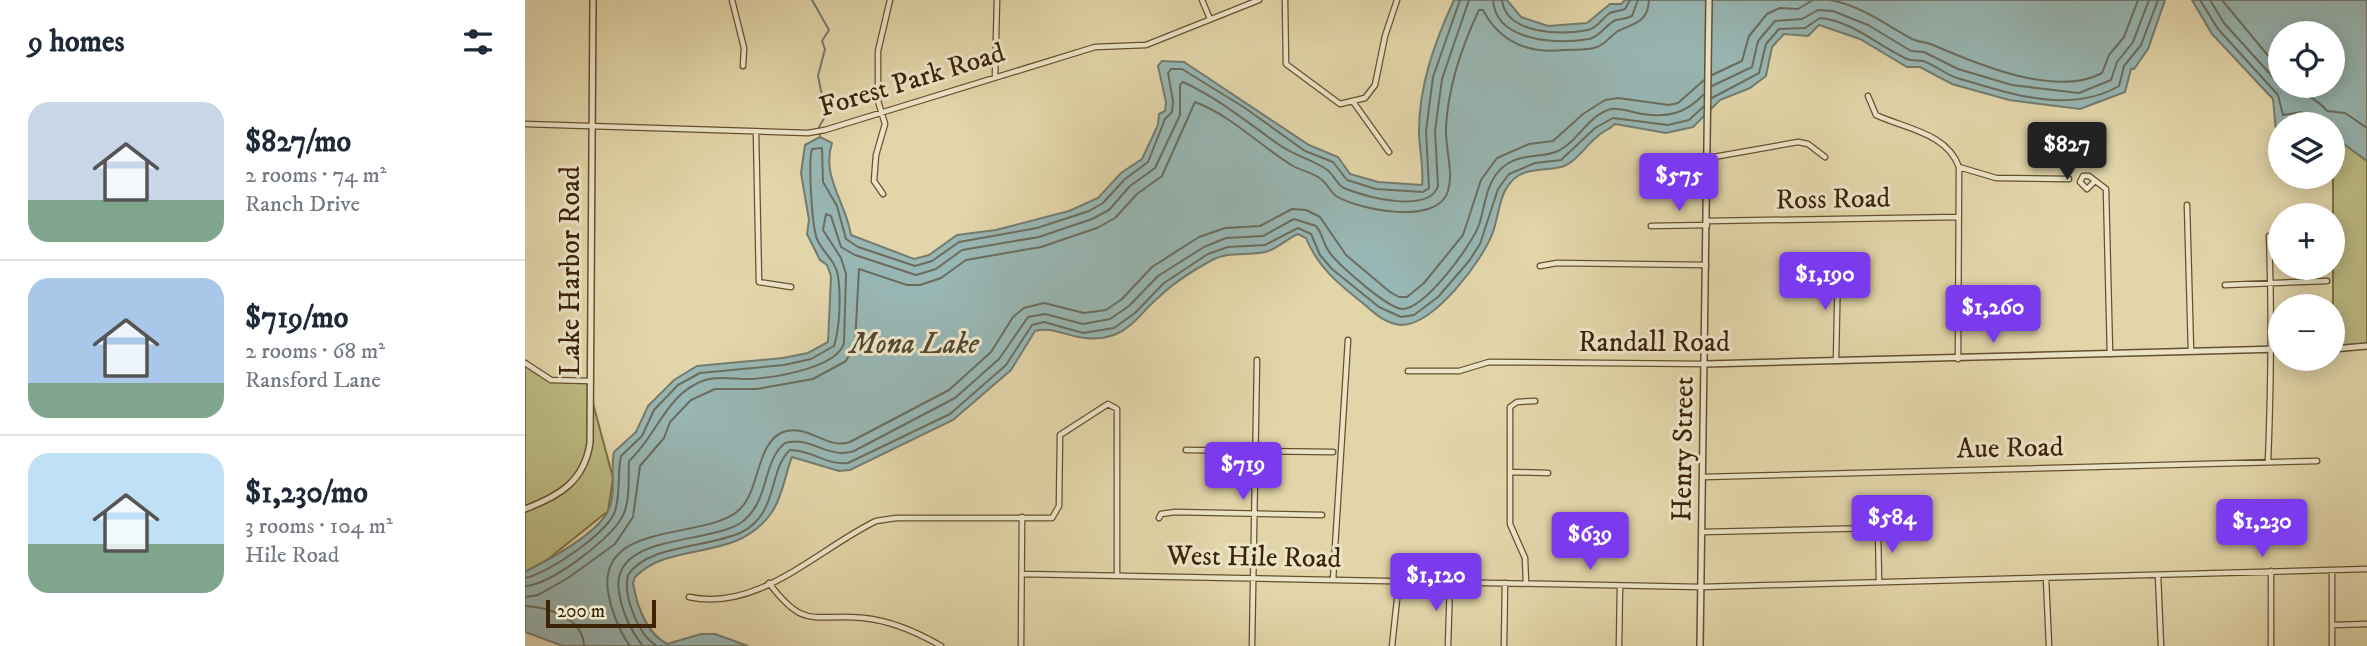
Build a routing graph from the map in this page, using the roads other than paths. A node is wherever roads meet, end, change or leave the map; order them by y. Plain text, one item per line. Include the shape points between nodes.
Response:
1 (593, 0) edge
2 (732, 0) edge
3 (890, 0) edge
4 (997, 0) edge
5 (1202, 0) edge
6 (1259, 0) edge
7 (1285, 0) edge
8 (1397, 0) edge
9 (1709, 0) edge
10 (1210, 19) junction
11 (743, 66) dead end
12 (995, 77) junction
13 (1868, 96) dead end
14 (1354, 103) junction
15 (882, 112) junction
16 (525, 124) edge
17 (592, 128) junction
18 (756, 132) junction
19 (1389, 152) dead end
20 (1825, 157) dead end
21 (1707, 158) junction
22 (1959, 167) junction
23 (2069, 179) dead end
24 (2094, 182) dead end
25 (883, 194) dead end
26 (2187, 205) dead end
27 (1958, 217) junction
28 (1707, 223) junction
29 (1651, 226) dead end
30 (1838, 263) dead end
31 (1707, 265) junction
32 (1541, 266) dead end
33 (2271, 280) edge
34 (2327, 282) dead end
35 (2225, 285) dead end
36 (2271, 285) junction
37 (791, 287) dead end
38 (2271, 294) edge
39 (1348, 340) dead end
40 (2367, 346) edge
41 (2345, 347) edge
42 (2268, 349) edge
43 (2191, 351) junction
44 (2110, 354) junction
45 (1958, 359) junction
46 (1257, 360) dead end
47 (1836, 361) junction
48 (525, 363) edge
49 (1706, 364) junction
50 (1408, 371) dead end
51 (2270, 371) edge
52 (590, 381) junction
53 (1535, 401) dead end
54 (1186, 450) dead end
55 (1256, 451) junction
56 (1333, 452) dead end
57 (2317, 461) dead end
58 (2268, 462) junction
59 (1510, 472) junction
60 (1548, 472) dead end
61 (1704, 477) junction
62 (525, 509) edge
63 (1255, 514) junction
64 (1322, 515) dead end
65 (1022, 517) junction
66 (1159, 518) dead end
67 (1703, 532) junction
68 (2367, 569) edge
69 (2332, 570) junction
70 (2271, 571) junction
71 (1022, 574) junction
72 (2158, 575) junction
73 (1117, 576) junction
74 (1254, 578) junction
75 (2046, 578) junction
76 (1333, 580) junction
77 (1399, 581) junction
78 (1450, 581) junction
79 (1879, 582) junction
80 (769, 583) junction
81 (1505, 583) junction
82 (1526, 583) junction
83 (1620, 586) junction
84 (1701, 587) junction
85 (689, 597) dead end
86 (2367, 624) edge
87 (2333, 625) junction
88 (941, 646) edge
89 (1021, 646) edge
90 (1252, 646) edge
91 (1392, 646) edge
92 (1448, 646) edge
93 (1504, 646) edge
94 (1619, 646) edge
95 (1700, 646) edge
96 (2049, 646) edge
97 (2161, 646) edge
98 (2271, 646) edge
99 (2332, 646) edge

1 - 17 street, Lake Harbor Road
2 - 11 street via 744,48
3 - 15 street via 879,51
4 - 12 street
5 - 10 street
6 - 10 street, Forest Park Road
7 - 14 street via 1286,64 1335,103
8 - 14 street via 1375,85
9 - 21 street, Henry Street
10 - 12 street, Forest Park Road via 1146,44 1099,46
12 - 15 street, Forest Park Road
13 - 22 street via 1876,115 1939,140
14 - 19 street
15 - 18 street, Forest Park Road via 825,130
15 - 25 street via 885,124 874,181
16 - 17 street, Forest Park Road
17 - 18 street, Forest Park Road
17 - 52 street, Lake Harbor Road
18 - 37 street via 759,282
20 - 21 street via 1798,142
21 - 28 street, Henry Street
22 - 23 street via 1996,178
22 - 27 street
24 - 44 street via 2106,189
26 - 43 street
27 - 28 street, Ross Road
27 - 45 street
28 - 29 street, Ross Road
28 - 31 street, Henry Street
30 - 47 street
31 - 32 street
31 - 49 street, Henry Street
33 - 36 street
34 - 36 street
35 - 36 street
36 - 38 street
39 - 76 street
40 - 41 street
42 - 43 street, Randall Road
43 - 44 street, Randall Road
44 - 45 street, Randall Road
45 - 47 street, Randall Road
46 - 55 street
47 - 49 street, Randall Road
48 - 52 street via 551,380
49 - 50 street, Randall Road via 1489,362 1459,372
49 - 61 street, Henry Street
51 - 58 street
52 - 62 street, Lake Harbor Road via 590,443 584,466 565,491
53 - 59 street via 1510,407
54 - 55 street
55 - 56 street
55 - 63 street
57 - 58 street, Aue Road
58 - 61 street, Aue Road
59 - 60 street
59 - 82 street via 1510,524 1525,558
61 - 67 street, Henry Street
63 - 64 street
63 - 66 street via 1175,512
63 - 74 street
65 - 71 street
65 - 73 street via 1052,518 1059,506 1060,435 1101,406 1113,405 1117,408
65 - 80 street via 876,521
67 - 79 street via 1878,528
67 - 84 street, Henry Street
68 - 69 street, West Hile Road
69 - 70 street, West Hile Road
69 - 87 street
70 - 72 street, West Hile Road
70 - 98 street
71 - 73 street, West Hile Road
71 - 89 street
72 - 75 street, West Hile Road
72 - 97 street
73 - 74 street, West Hile Road
74 - 76 street, West Hile Road
74 - 90 street
75 - 79 street, West Hile Road
75 - 96 street
76 - 77 street, West Hile Road
77 - 78 street, West Hile Road
77 - 91 street
78 - 81 street, West Hile Road
78 - 92 street
79 - 84 street, West Hile Road
80 - 85 street via 738,597
80 - 88 street via 796,613 812,618 888,621
81 - 82 street, West Hile Road
81 - 93 street
82 - 83 street, West Hile Road
83 - 84 street, West Hile Road
83 - 94 street
84 - 95 street, Henry Street
86 - 87 street
87 - 99 street

